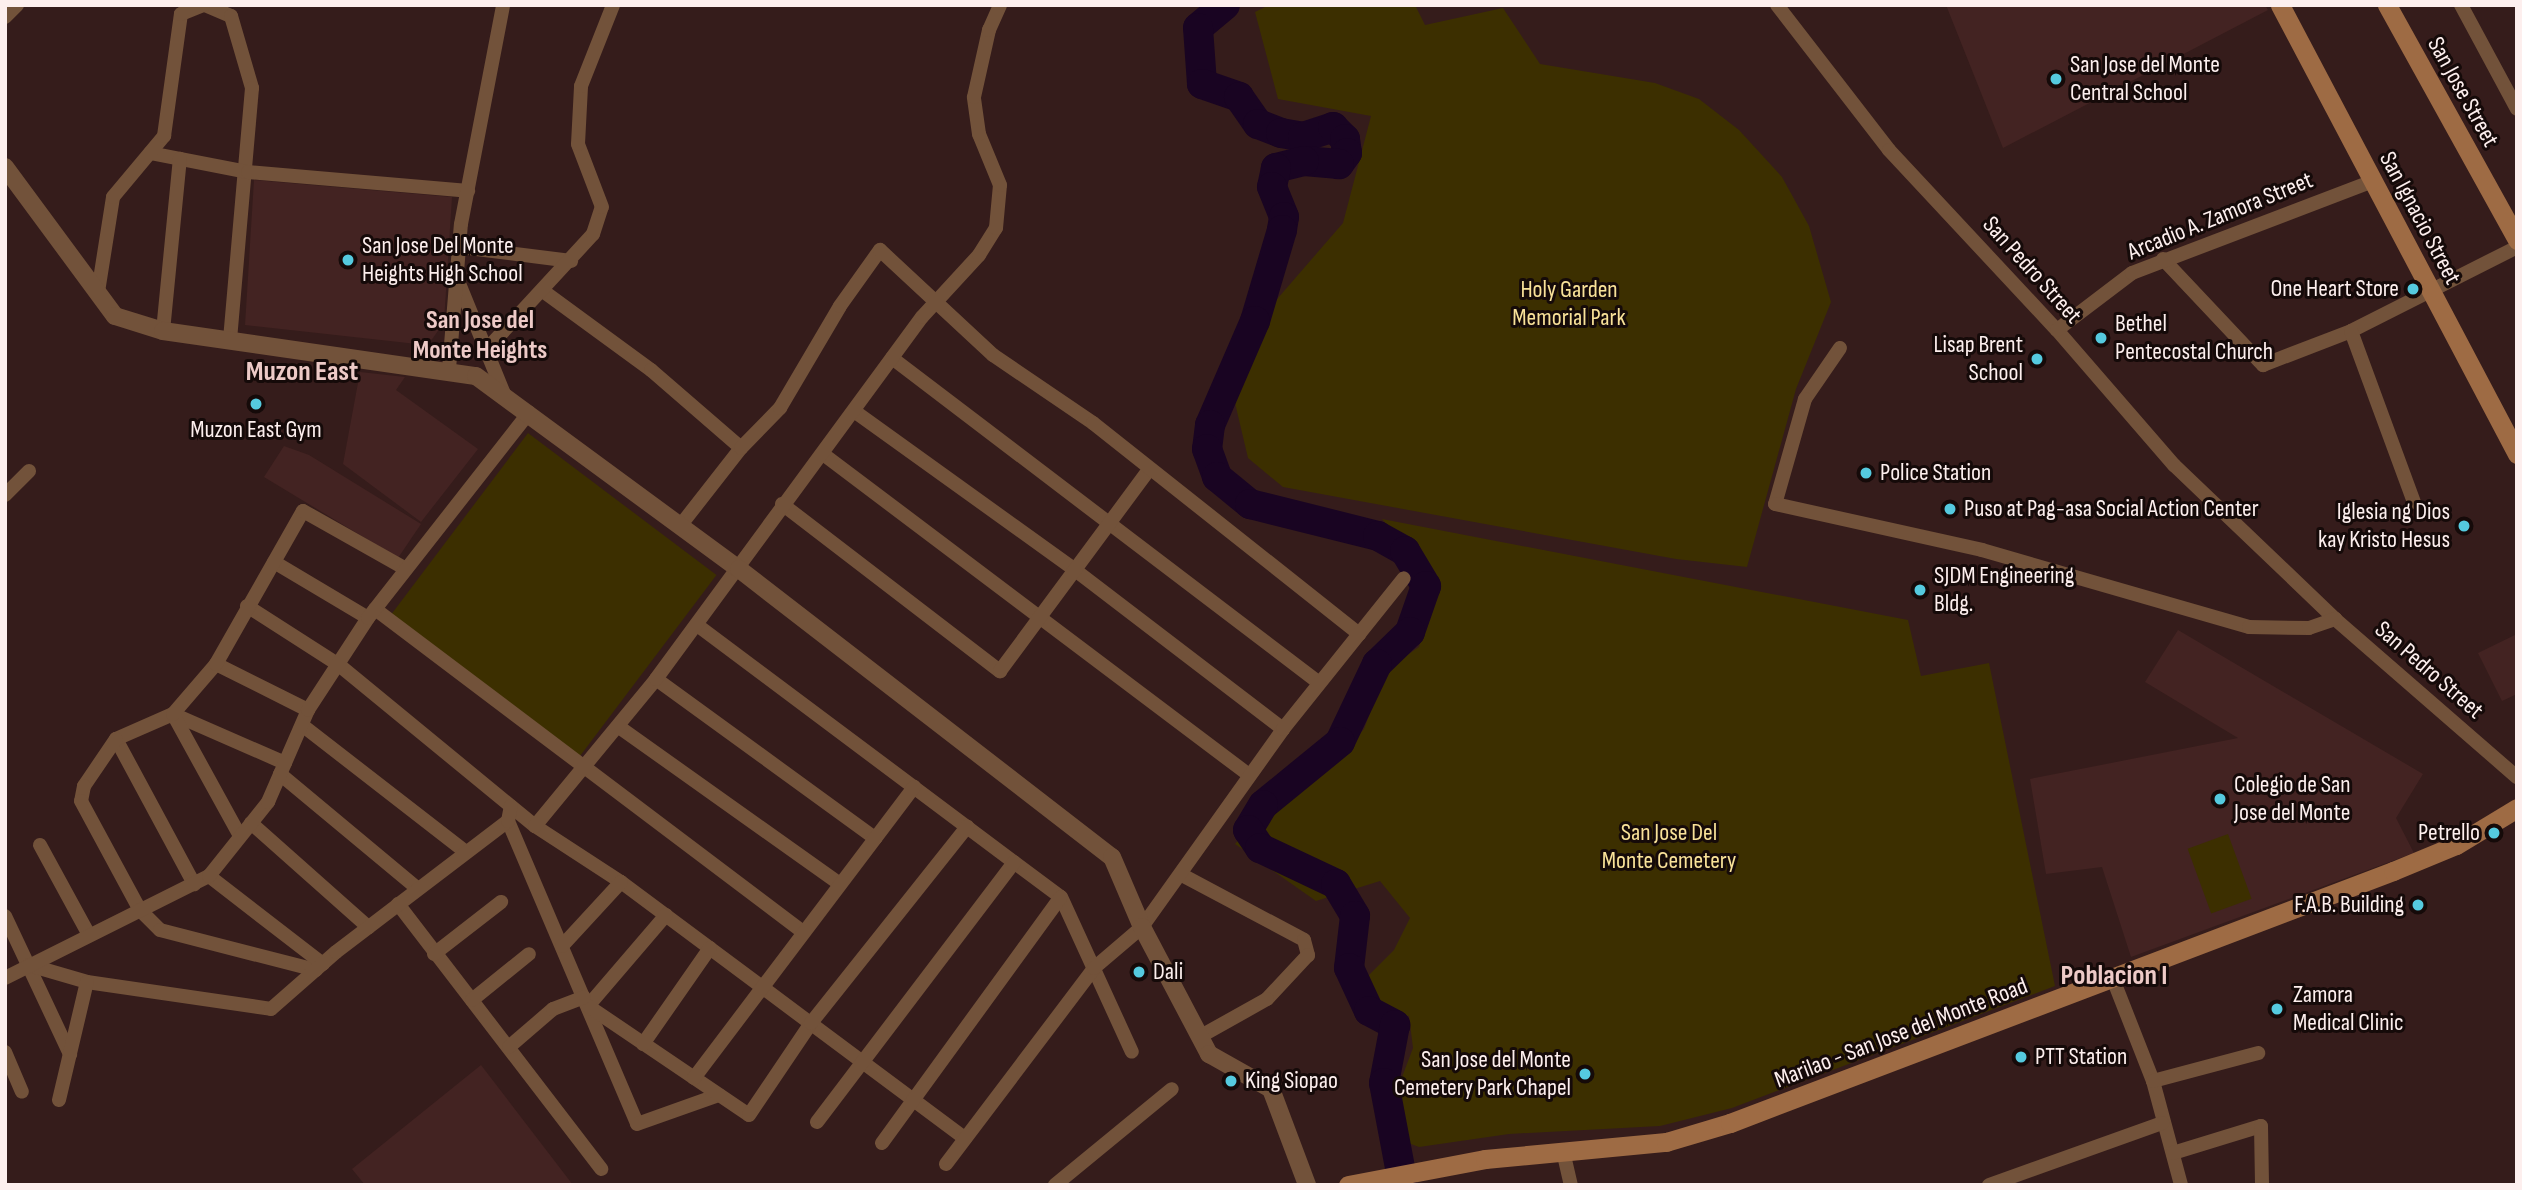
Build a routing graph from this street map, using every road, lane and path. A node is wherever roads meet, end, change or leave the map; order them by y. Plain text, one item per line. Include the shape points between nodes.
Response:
1 (17, 5) edge
2 (204, 5) edge
3 (503, 5) edge
4 (613, 5) edge
5 (1000, 5) edge
6 (1777, 5) edge
7 (2280, 5) edge
8 (2387, 5) edge
9 (2461, 5) edge
10 (5, 17) edge
11 (2517, 109) edge
12 (150, 153) junction
13 (180, 159) junction
14 (5, 167) edge
15 (248, 172) junction
16 (2373, 181) junction
17 (468, 191) junction
18 (2517, 240) edge
19 (460, 247) junction
20 (2517, 247) edge
21 (2163, 259) junction
22 (571, 261) junction
23 (459, 285) junction
24 (543, 291) junction
25 (2431, 291) junction
26 (98, 292) junction
27 (936, 306) junction
28 (2057, 330) junction
29 (163, 331) junction
30 (2350, 331) junction
31 (230, 340) junction
32 (1840, 348) dead end
33 (487, 349) junction
34 (892, 358) junction
35 (449, 369) junction
36 (505, 396) junction
37 (854, 411) junction
38 (528, 413) junction
39 (741, 447) junction
40 (823, 454) junction
41 (2517, 454) edge
42 (1149, 470) junction
43 (29, 471) dead end
44 (5, 495) edge
45 (2414, 502) dead end
46 (782, 504) junction
47 (1109, 523) junction
48 (680, 526) junction
49 (274, 562) junction
50 (406, 569) junction
51 (739, 569) junction
52 (1075, 570) junction
53 (1404, 578) dead end
54 (247, 606) junction
55 (372, 614) junction
56 (1037, 617) junction
57 (2334, 619) junction
58 (697, 625) junction
59 (1359, 634) junction
60 (216, 664) junction
61 (339, 665) junction
62 (656, 679) junction
63 (1318, 682) junction
64 (308, 710) junction
65 (173, 714) junction
66 (302, 725) junction
67 (619, 727) junction
68 (1283, 729) junction
69 (116, 739) junction
70 (282, 769) junction
71 (586, 769) junction
72 (1249, 775) junction
73 (2517, 777) edge
74 (914, 787) junction
75 (511, 806) junction
76 (2517, 808) edge
77 (508, 821) junction
78 (251, 823) junction
79 (535, 826) junction
80 (967, 827) junction
81 (240, 836) junction
82 (875, 838) junction
83 (40, 845) dead end
84 (466, 852) junction
85 (1014, 862) junction
86 (1182, 875) junction
87 (209, 876) junction
88 (621, 882) junction
89 (194, 884) junction
90 (839, 884) junction
91 (417, 888) junction
92 (1061, 897) junction
93 (501, 902) dead end
94 (398, 904) junction
95 (140, 910) junction
96 (666, 915) junction
97 (5, 916) edge
98 (368, 927) junction
99 (1142, 927) junction
100 (803, 932) junction
101 (89, 935) junction
102 (562, 946) junction
103 (710, 948) junction
104 (434, 954) junction
105 (528, 954) dead end
106 (29, 965) junction
107 (319, 967) junction
108 (1094, 968) junction
109 (5, 978) edge
110 (2113, 979) junction
111 (87, 982) junction
112 (761, 986) junction
113 (472, 999) junction
114 (586, 1002) junction
115 (811, 1023) junction
116 (1201, 1036) junction
117 (643, 1044) junction
118 (509, 1047) junction
119 (5, 1052) edge
120 (1132, 1052) dead end
121 (2258, 1053) dead end
122 (70, 1054) junction
123 (861, 1061) junction
124 (694, 1078) junction
125 (2153, 1081) junction
126 (1172, 1089) dead end
127 (22, 1092) dead end
128 (719, 1095) junction
129 (59, 1100) dead end
130 (913, 1100) junction
131 (817, 1122) dead end
132 (2162, 1123) junction
133 (965, 1139) junction
134 (882, 1143) dead end
135 (1563, 1151) junction
136 (2173, 1153) junction
137 (946, 1164) dead end
138 (601, 1169) dead end
139 (1055, 1185) edge
140 (1307, 1185) edge
141 (1348, 1185) edge
142 (1571, 1185) edge
143 (1989, 1185) edge
144 (2181, 1185) edge
145 (2262, 1185) edge

1 - 10 street
2 - 12 street via 181,15 164,136
2 - 15 street via 231,16 252,88
3 - 17 street
4 - 22 street via 581,86 578,144 602,207 593,234
5 - 27 street via 974,97 979,134 1000,185 996,228
6 - 28 street, San Pedro Street via 1889,150
7 - 16 main road, San Ignacio Street
8 - 18 main road, San Jose Street
9 - 11 street
12 - 13 street
12 - 26 street via 113,197
13 - 15 street
13 - 29 street
14 - 26 street
15 - 17 street
15 - 31 street
16 - 21 street, Arcadio A. Zamora Street
16 - 25 main road, San Ignacio Street
17 - 19 street
19 - 22 street
19 - 23 street
20 - 25 street
21 - 28 street, Arcadio A. Zamora Street via 2132,273
21 - 30 street via 2263,365
22 - 24 street
23 - 33 street
23 - 35 street
24 - 33 street
24 - 39 street via 651,370
25 - 30 street
25 - 41 main road, San Ignacio Street
26 - 29 street via 114,316
27 - 34 street via 922,317
27 - 39 street via 880,250 840,306 780,408
27 - 42 street via 993,355 1093,423
28 - 57 street, San Pedro Street via 2174,465
29 - 31 street
30 - 45 street
31 - 35 street
32 - 57 street via 1805,399 1775,503 1982,550 2249,627 2309,628
33 - 36 street
34 - 37 street
34 - 47 street
35 - 36 street via 476,376
36 - 38 street
37 - 40 street
37 - 52 street
38 - 48 street
38 - 50 street
39 - 48 street
40 - 46 street
40 - 56 street
42 - 47 street
42 - 59 street
43 - 44 street
46 - 51 street
46 - 56 street via 1000,671
47 - 52 street
47 - 63 street
48 - 51 street
49 - 50 street via 303,511
49 - 54 street
49 - 55 street
50 - 55 street
51 - 58 street
51 - 99 street via 1112,858
52 - 56 street
52 - 68 street
53 - 59 street
54 - 60 street
54 - 61 street
55 - 61 street
55 - 71 street
56 - 72 street
57 - 73 street, San Pedro Street
58 - 62 street
58 - 74 street
59 - 63 street
60 - 64 street
60 - 65 street
61 - 64 street
61 - 75 street
62 - 67 street
62 - 82 street
63 - 68 street
64 - 66 street
65 - 69 street
65 - 70 street
65 - 81 street
66 - 70 street
66 - 84 street
67 - 71 street
67 - 90 street
68 - 72 street
69 - 89 street
69 - 95 street via 84,786 81,801
70 - 78 street via 268,802
70 - 91 street
71 - 79 street
71 - 100 street
72 - 86 street
74 - 80 street
74 - 82 street
75 - 77 street
75 - 79 street
76 - 110 main road, Marilao - San Jose del Monte Road via 2456,845
77 - 84 street
77 - 102 street
78 - 81 street
78 - 98 street
79 - 88 street
80 - 85 street
80 - 115 street
81 - 87 street
82 - 90 street
83 - 101 street
84 - 91 street
85 - 92 street
85 - 123 street
86 - 99 street
86 - 116 street via 1304,940 1308,955 1267,999
87 - 89 street
87 - 107 street
88 - 96 street
88 - 102 street
89 - 95 street
90 - 100 street
91 - 94 street
92 - 108 street
92 - 130 street
93 - 104 street
94 - 98 street
94 - 104 street
95 - 101 street
95 - 107 street via 169,934
96 - 103 street
96 - 114 street
97 - 106 street
98 - 107 street
99 - 108 street
99 - 116 street
100 - 112 street
101 - 106 street
102 - 114 street
103 - 112 street
103 - 117 street
104 - 113 street
105 - 113 street
106 - 109 street
106 - 111 street
106 - 122 street
107 - 111 street via 271,1009
108 - 120 street
108 - 133 street
110 - 125 street
110 - 135 main road, Marilao - San Jose del Monte Road via 1730,1123 1666,1142
111 - 122 street
112 - 115 street
112 - 124 street
113 - 118 street
114 - 117 street
114 - 118 street via 553,1009
114 - 128 street via 637,1124
115 - 123 street
115 - 128 street via 749,1115
116 - 140 street via 1220,1064 1256,1077 1271,1089
117 - 124 street
118 - 138 street
119 - 127 street
121 - 125 street
122 - 129 street
123 - 130 street
123 - 131 street
124 - 128 street
125 - 132 street
126 - 139 street
130 - 133 street
130 - 134 street
132 - 136 street
132 - 143 street
133 - 137 street
135 - 141 main road, Marilao - San Jose del Monte Road
135 - 142 street
136 - 144 street
136 - 145 street via 2261,1126

